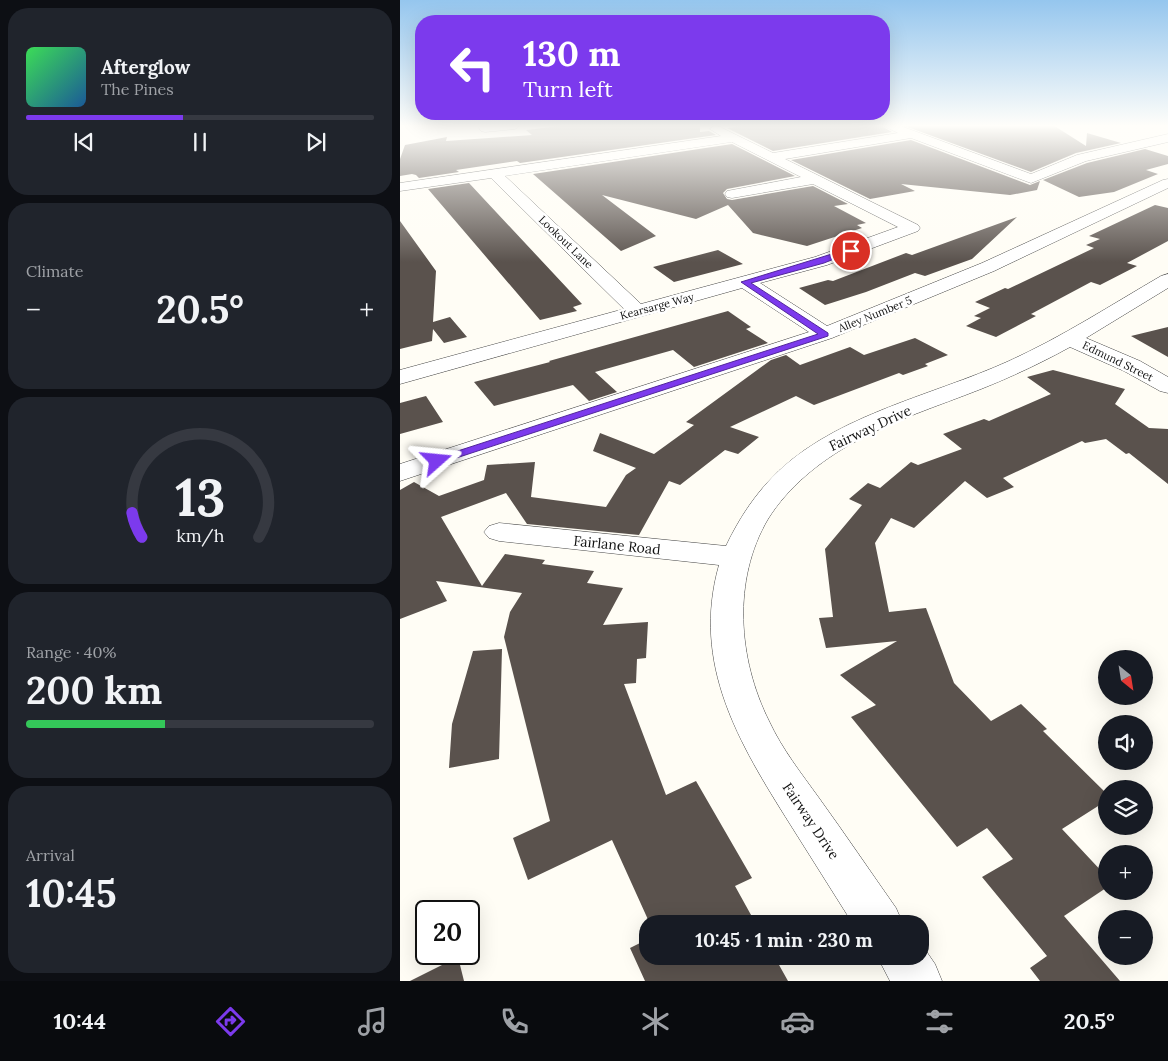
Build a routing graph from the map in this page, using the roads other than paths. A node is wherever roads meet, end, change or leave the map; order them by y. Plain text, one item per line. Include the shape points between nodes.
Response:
1 (509, 171) edge
2 (800, 171) edge
3 (1009, 171) edge
4 (1051, 171) edge
5 (494, 173) junction
6 (816, 179) junction
7 (1168, 183) edge
8 (400, 187) edge
9 (732, 194) dead end
10 (1168, 280) edge
11 (745, 282) junction
12 (638, 312) junction
13 (825, 334) junction
14 (1068, 338) junction
15 (400, 377) edge
16 (1168, 386) edge
17 (400, 473) edge
18 (499, 532) dead end
19 (735, 558) junction
20 (874, 915) edge
21 (907, 965) edge
22 (918, 981) edge

1 - 5 street
2 - 6 street
3 - 4 street via 1031,179
5 - 8 street
5 - 12 street, Lookout Lane
6 - 9 street
6 - 11 street, Kearsarge Way via 912,228 821,261
7 - 13 street, Alley Number 5 via 988,267
10 - 14 street, Fairway Drive
11 - 12 street, Kearsarge Way
11 - 13 street
12 - 15 street, Kearsarge Way
13 - 17 street, Alley Number 5
14 - 16 street, Edmund Street
14 - 19 street, Fairway Drive via 1016,366 873,424 817,452 766,499 750,524
18 - 19 street, Fairlane Road
19 - 20 street, Fairway Drive via 728,585 726,619 729,658 743,705 767,755
21 - 22 street

